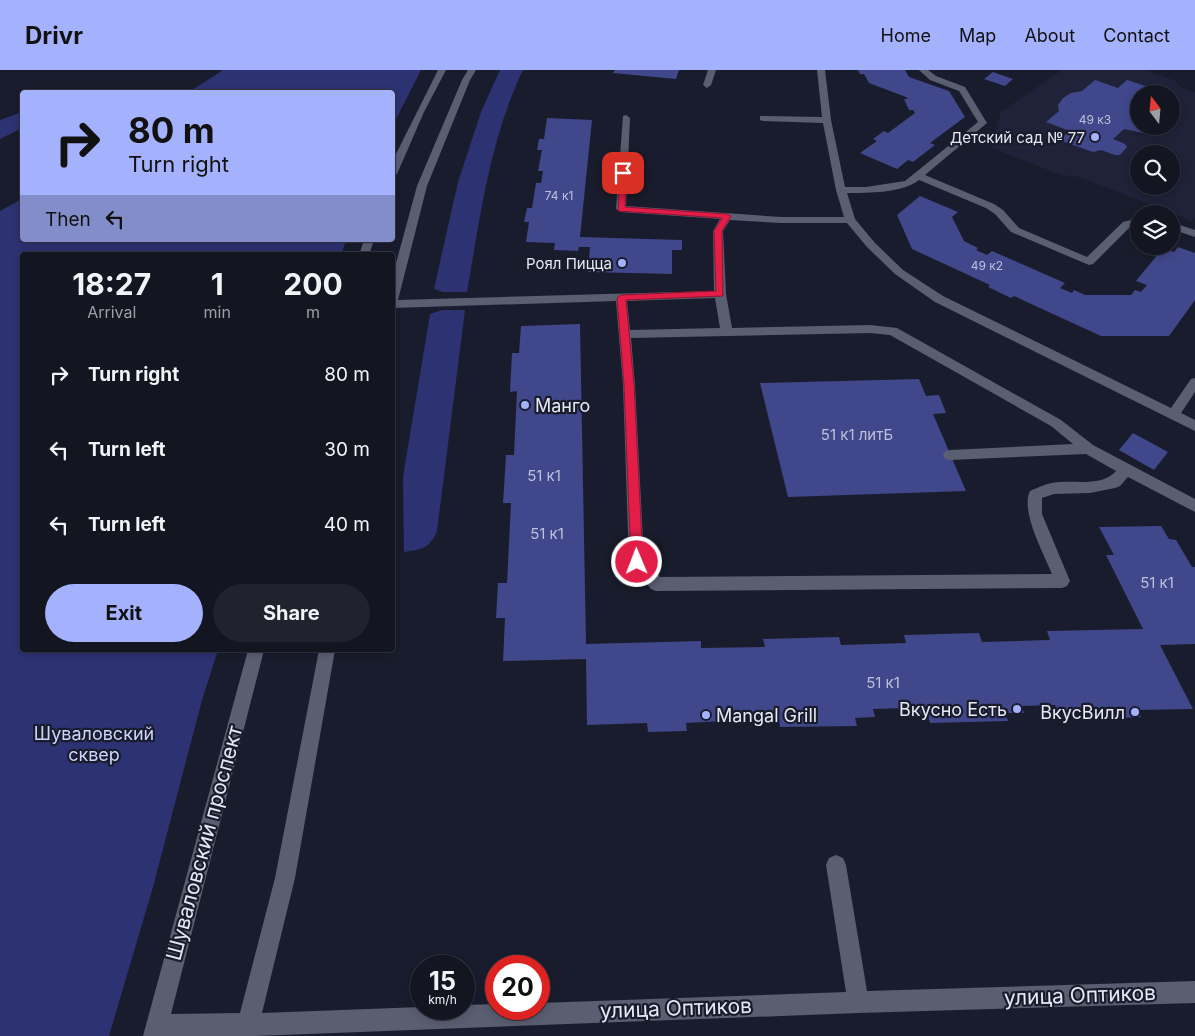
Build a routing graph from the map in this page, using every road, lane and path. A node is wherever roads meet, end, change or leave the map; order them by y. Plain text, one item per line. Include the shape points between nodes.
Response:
1 (442, 70) edge
2 (472, 70) edge
3 (712, 70) edge
4 (821, 70) edge
5 (923, 70) edge
6 (707, 85) dead end
7 (626, 118) dead end
8 (763, 118) dead end
9 (827, 120) junction
10 (395, 167) edge
11 (919, 176) junction
12 (841, 190) junction
13 (727, 216) junction
14 (850, 220) junction
15 (1130, 223) edge
16 (1180, 228) edge
17 (1195, 234) edge
18 (395, 291) edge
19 (720, 294) junction
20 (621, 298) junction
21 (395, 303) edge
22 (727, 332) junction
23 (624, 334) junction
24 (1195, 382) edge
25 (1173, 415) junction
26 (1195, 426) edge
27 (1088, 449) junction
28 (950, 454) dead end
29 (1125, 470) junction
30 (1195, 506) edge
31 (255, 652) edge
32 (327, 652) edge
33 (836, 865) dead end
34 (1195, 992) edge
35 (858, 1002) junction
36 (247, 1030) edge
37 (155, 1031) edge

1 - 10 street
2 - 18 street via 422,186
3 - 6 street
4 - 9 street
5 - 11 street via 933,78 962,89 983,122
7 - 13 street via 621,210
8 - 9 street
9 - 12 street
11 - 12 street via 908,184
11 - 15 street via 1001,211 1015,230 1089,262
12 - 14 street
13 - 14 street
13 - 19 street via 718,231
14 - 25 street via 871,246 899,272 939,299
16 - 17 street
19 - 20 street
19 - 22 street
20 - 21 street
20 - 23 street
22 - 23 street
22 - 27 street via 893,331 1056,423
23 - 29 street via 637,562 656,584 1062,581 1035,514 1035,496 1053,488 1090,487 1115,482
24 - 25 street
25 - 26 street
27 - 28 street
27 - 29 street
29 - 30 street
31 - 37 street, Шуваловский проспект
32 - 36 street via 285,878
33 - 35 street
34 - 35 street, улица Оптиков
35 - 36 street, улица Оптиков
36 - 37 street, улица Оптиков

